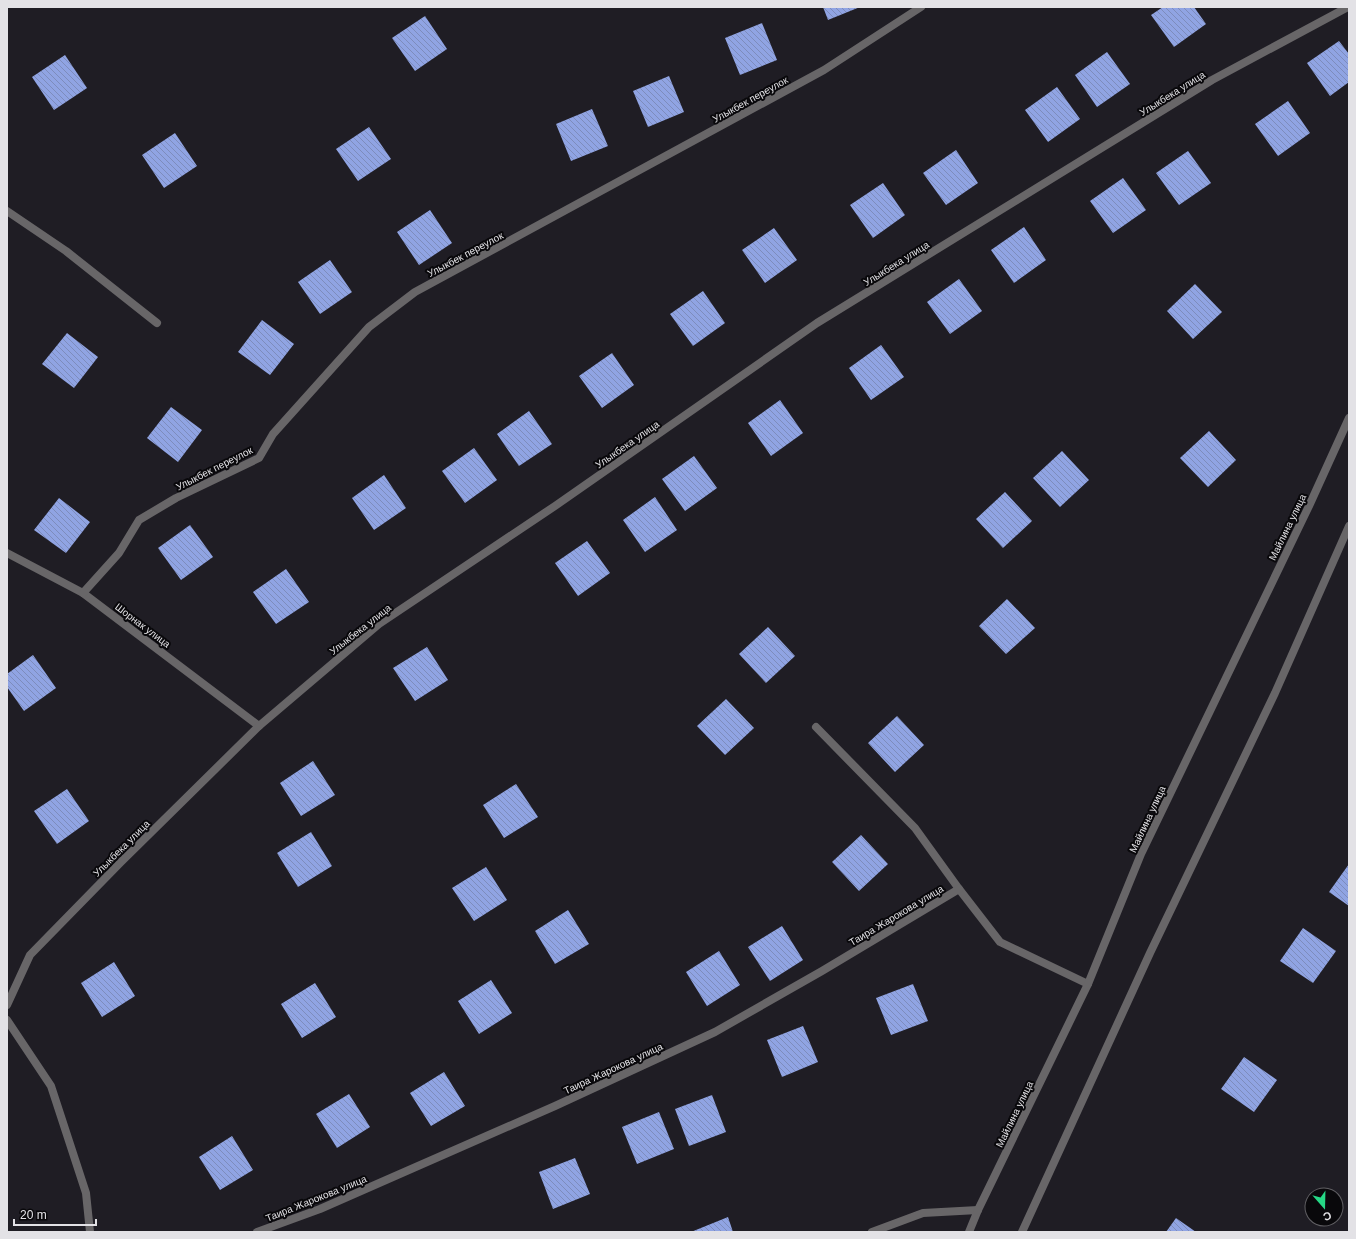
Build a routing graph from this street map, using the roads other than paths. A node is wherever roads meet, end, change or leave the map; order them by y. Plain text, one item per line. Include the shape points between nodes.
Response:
1 (921, 7) edge
2 (1348, 7) edge
3 (7, 211) edge
4 (157, 323) dead end
5 (1349, 418) edge
6 (1349, 526) edge
7 (7, 553) edge
8 (83, 592) junction
9 (259, 726) junction
10 (816, 727) dead end
11 (959, 889) junction
12 (1088, 984) junction
13 (7, 1005) edge
14 (7, 1020) edge
15 (978, 1210) junction
16 (90, 1232) edge
17 (257, 1232) edge
18 (872, 1232) edge
19 (969, 1232) edge
20 (1022, 1232) edge

1 - 8 street, Улыкбек переулок via 824,70 415,292 368,327 273,434 259,458 176,498 140,520 119,553
2 - 9 street, Улыкбека улица via 1212,80 817,323 555,506 379,624
3 - 4 street via 66,251
5 - 12 street, Майлина улица via 1141,854
6 - 20 street via 1275,693 1150,953
7 - 8 street, Шорнак улица
8 - 9 street, Шорнак улица
9 - 13 street, Улыкбека улица via 30,955
10 - 11 street via 915,828
11 - 12 street via 1000,942
11 - 17 street, Таира Жарокова улица via 715,1032 556,1106 320,1209
12 - 15 street, Майлина улица
14 - 16 street via 50,1086 86,1193
15 - 18 street via 923,1214
15 - 19 street, Майлина улица

